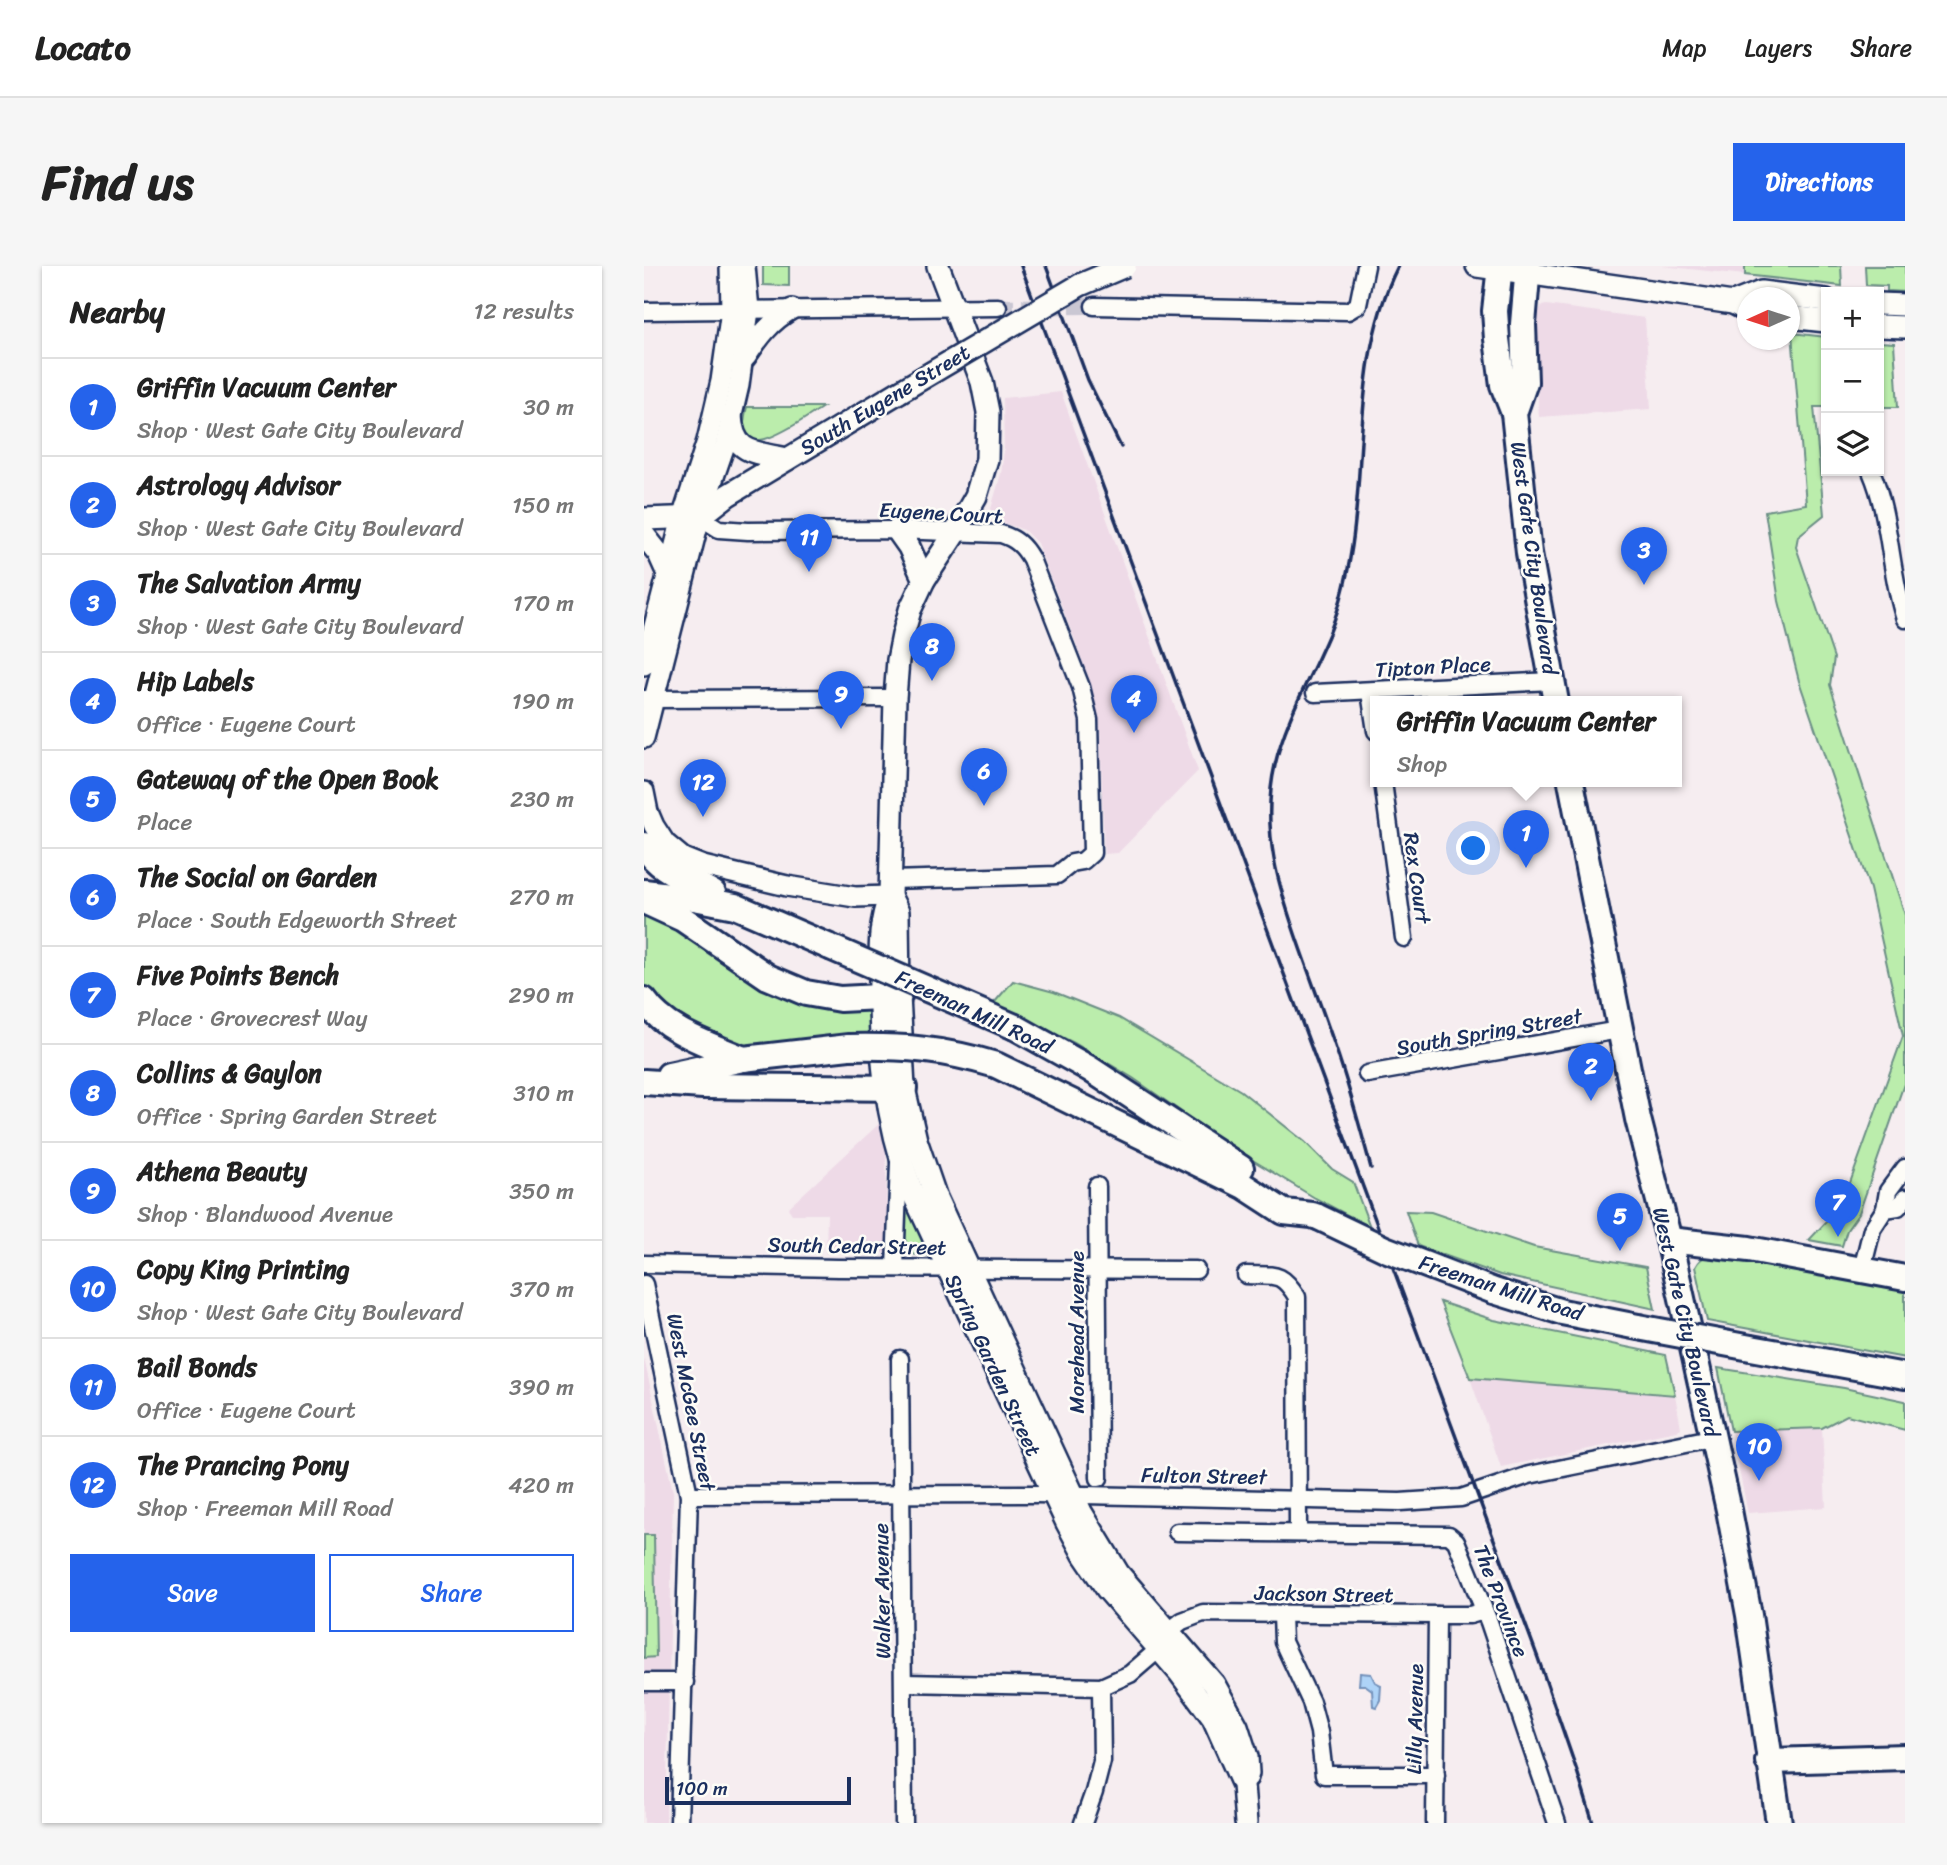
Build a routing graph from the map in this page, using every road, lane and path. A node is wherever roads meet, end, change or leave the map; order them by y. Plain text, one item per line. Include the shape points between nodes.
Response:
1 (730, 266) edge
2 (745, 266) edge
3 (938, 266) edge
4 (1125, 266) edge
5 (1366, 266) edge
6 (1492, 267) edge
7 (1527, 270) edge
8 (1800, 297) edge
9 (1821, 299) edge
10 (1884, 304) edge
11 (1905, 305) edge
12 (1094, 306) tunnel mouth
13 (1737, 306) edge
14 (954, 307) junction
15 (998, 307) tunnel mouth
16 (792, 309) junction
17 (740, 310) junction
18 (644, 311) edge
19 (1800, 318) edge
20 (1821, 320) edge
21 (1884, 326) edge
22 (1905, 327) edge
23 (743, 360) junction
24 (1514, 413) junction
25 (732, 416) junction
26 (788, 459) junction
27 (1873, 476) edge
28 (691, 518) junction
29 (644, 519) edge
30 (897, 530) junction
31 (955, 533) junction
32 (644, 535) edge
33 (668, 574) junction
34 (925, 580) junction
35 (1905, 619) edge
36 (644, 664) edge
37 (1370, 691) junction
38 (1554, 692) edge
39 (1315, 693) dead end
40 (1371, 696) edge
41 (895, 698) junction
42 (649, 699) edge
43 (644, 738) edge
44 (1384, 787) edge
45 (1572, 787) edge
46 (644, 792) edge
47 (644, 845) edge
48 (890, 888) junction
49 (644, 892) edge
50 (644, 901) edge
51 (735, 906) junction
52 (1404, 938) dead end
53 (889, 996) junction
54 (644, 1000) edge
55 (1619, 1030) junction
56 (743, 1059) junction
57 (1367, 1074) dead end
58 (644, 1081) edge
59 (894, 1088) junction
60 (899, 1157) junction
61 (1905, 1168) edge
62 (1097, 1186) dead end
63 (1905, 1198) edge
64 (1885, 1209) junction
65 (1315, 1216) junction
66 (1669, 1240) junction
67 (644, 1264) edge
68 (895, 1268) junction
69 (948, 1268) junction
70 (969, 1269) junction
71 (1196, 1270) dead end
72 (1862, 1270) junction
73 (1098, 1271) junction
74 (1246, 1275) dead end
75 (1905, 1278) edge
76 (644, 1284) edge
77 (900, 1359) dead end
78 (1905, 1376) edge
79 (1712, 1438) junction
80 (1098, 1478) dead end
81 (901, 1493) junction
82 (1063, 1494) junction
83 (689, 1495) junction
84 (1298, 1498) junction
85 (1177, 1532) dead end
86 (1298, 1532) junction
87 (1484, 1611) junction
88 (1282, 1615) junction
89 (1437, 1615) junction
90 (1164, 1640) junction
91 (644, 1682) edge
92 (685, 1682) junction
93 (904, 1683) junction
94 (1101, 1687) junction
95 (1905, 1757) edge
96 (1769, 1761) junction
97 (1436, 1775) junction
98 (679, 1823) edge
99 (904, 1823) edge
100 (1083, 1823) edge
101 (1246, 1823) edge
102 (1435, 1823) edge
103 (1556, 1823) edge
104 (1779, 1823) edge

1 - 17 street
2 - 17 street
3 - 14 main road, Spring Garden Street
4 - 26 main road, South Eugene Street, bridge via 1080,285
5 - 12 street via 1358,305 1348,311
6 - 7 main road
6 - 24 main road, West Gate City Boulevard via 1503,385
7 - 13 main road
7 - 24 main road, West Gate City Boulevard via 1525,382
8 - 9 main road
10 - 11 main road
14 - 15 street
14 - 16 street
14 - 31 main road, Spring Garden Street via 982,382 989,438 976,496
16 - 17 street
16 - 23 street via 777,317
17 - 18 street
17 - 23 street
17 - 28 street
19 - 20 main road
21 - 22 main road
23 - 25 street
24 - 38 main road, West Gate City Boulevard via 1529,553
25 - 26 main road via 735,439 743,446
25 - 28 street via 725,444
26 - 28 main road, South Eugene Street
27 - 35 street
28 - 29 main road
28 - 30 street, Eugene Court via 730,530
28 - 33 street
28 - 42 street
30 - 31 street, Eugene Court
30 - 34 main road
31 - 34 main road, Spring Garden Street
31 - 48 street, Eugene Court via 1013,538 1031,559 1081,687 1089,720 1094,847 1089,857 1057,875
32 - 33 main road
33 - 36 street
34 - 41 main road, Spring Garden Street via 903,635
37 - 38 street, Tipton Place
37 - 39 street, Tipton Place
37 - 40 street
41 - 42 street
41 - 48 main road, Spring Garden Street
42 - 43 street
44 - 52 street, Rex Court
45 - 55 main road, West Gate City Boulevard
46 - 48 street via 648,812 665,843 683,858 703,866 855,897
47 - 51 main road via 665,870
48 - 53 main road, Spring Garden Street via 898,912
49 - 51 main road, Freeman Mill Road
50 - 53 main road via 683,919 768,976 806,993 840,999
51 - 65 main road, Freeman Mill Road, bridge via 1015,1027 1090,1069 1219,1155 1297,1200
53 - 59 main road, Spring Garden Street
54 - 56 main road via 672,1026
55 - 57 street, South Spring Street
55 - 66 main road, West Gate City Boulevard
56 - 58 main road, Freeman Mill Road
56 - 65 main road, Freeman Mill Road, bridge via 891,1046 930,1049 996,1065 1244,1186 1284,1212
58 - 59 main road
59 - 60 main road, Spring Garden Street
59 - 70 main road, Spring Garden Street
60 - 68 street
60 - 69 main road, Spring Garden Street
61 - 64 street via 1888,1191
62 - 73 street, Morehead Avenue
63 - 64 street via 1898,1207
64 - 72 street via 1872,1229
65 - 78 main road, Freeman Mill Road, bridge via 1385,1249 1562,1312
66 - 72 main road
66 - 79 main road, West Gate City Boulevard
67 - 68 street, South Cedar Street
68 - 69 street, South Cedar Street
69 - 70 street, South Cedar Street
69 - 82 main road, Spring Garden Street
70 - 73 street, South Cedar Street
70 - 82 main road, Spring Garden Street
71 - 73 street, South Cedar Street
72 - 75 main road
73 - 80 street, Morehead Avenue
74 - 84 street via 1286,1280 1297,1297
76 - 83 street, West McGee Street
77 - 81 street, Walker Avenue
79 - 84 street, Fulton Street via 1529,1475 1461,1498 1400,1502
79 - 96 main road, West Gate City Boulevard via 1749,1615
81 - 82 street, Fulton Street
81 - 83 street, Fulton Street
81 - 93 street, Walker Avenue
82 - 84 street, Fulton Street
82 - 90 main road, Spring Garden Street
83 - 92 street, West McGee Street
84 - 86 street
85 - 86 street, The Province
86 - 87 street, The Province via 1448,1535 1456,1541
87 - 89 street, Jackson Street
87 - 103 street, The Province
88 - 89 street, Jackson Street
88 - 90 street, Jackson Street via 1203,1613 1182,1621
88 - 97 street via 1283,1642 1311,1702 1319,1732 1324,1775
89 - 97 street, Lilly Avenue
90 - 94 street via 1130,1674
90 - 101 main road, Spring Garden Street via 1214,1684 1237,1726 1247,1757 1243,1785
91 - 92 street
92 - 98 street, West McGee Street
93 - 94 street
93 - 99 street, Walker Avenue
94 - 100 street via 1102,1761
95 - 96 main road
96 - 104 main road, West Gate City Boulevard
97 - 102 street, Lilly Avenue

